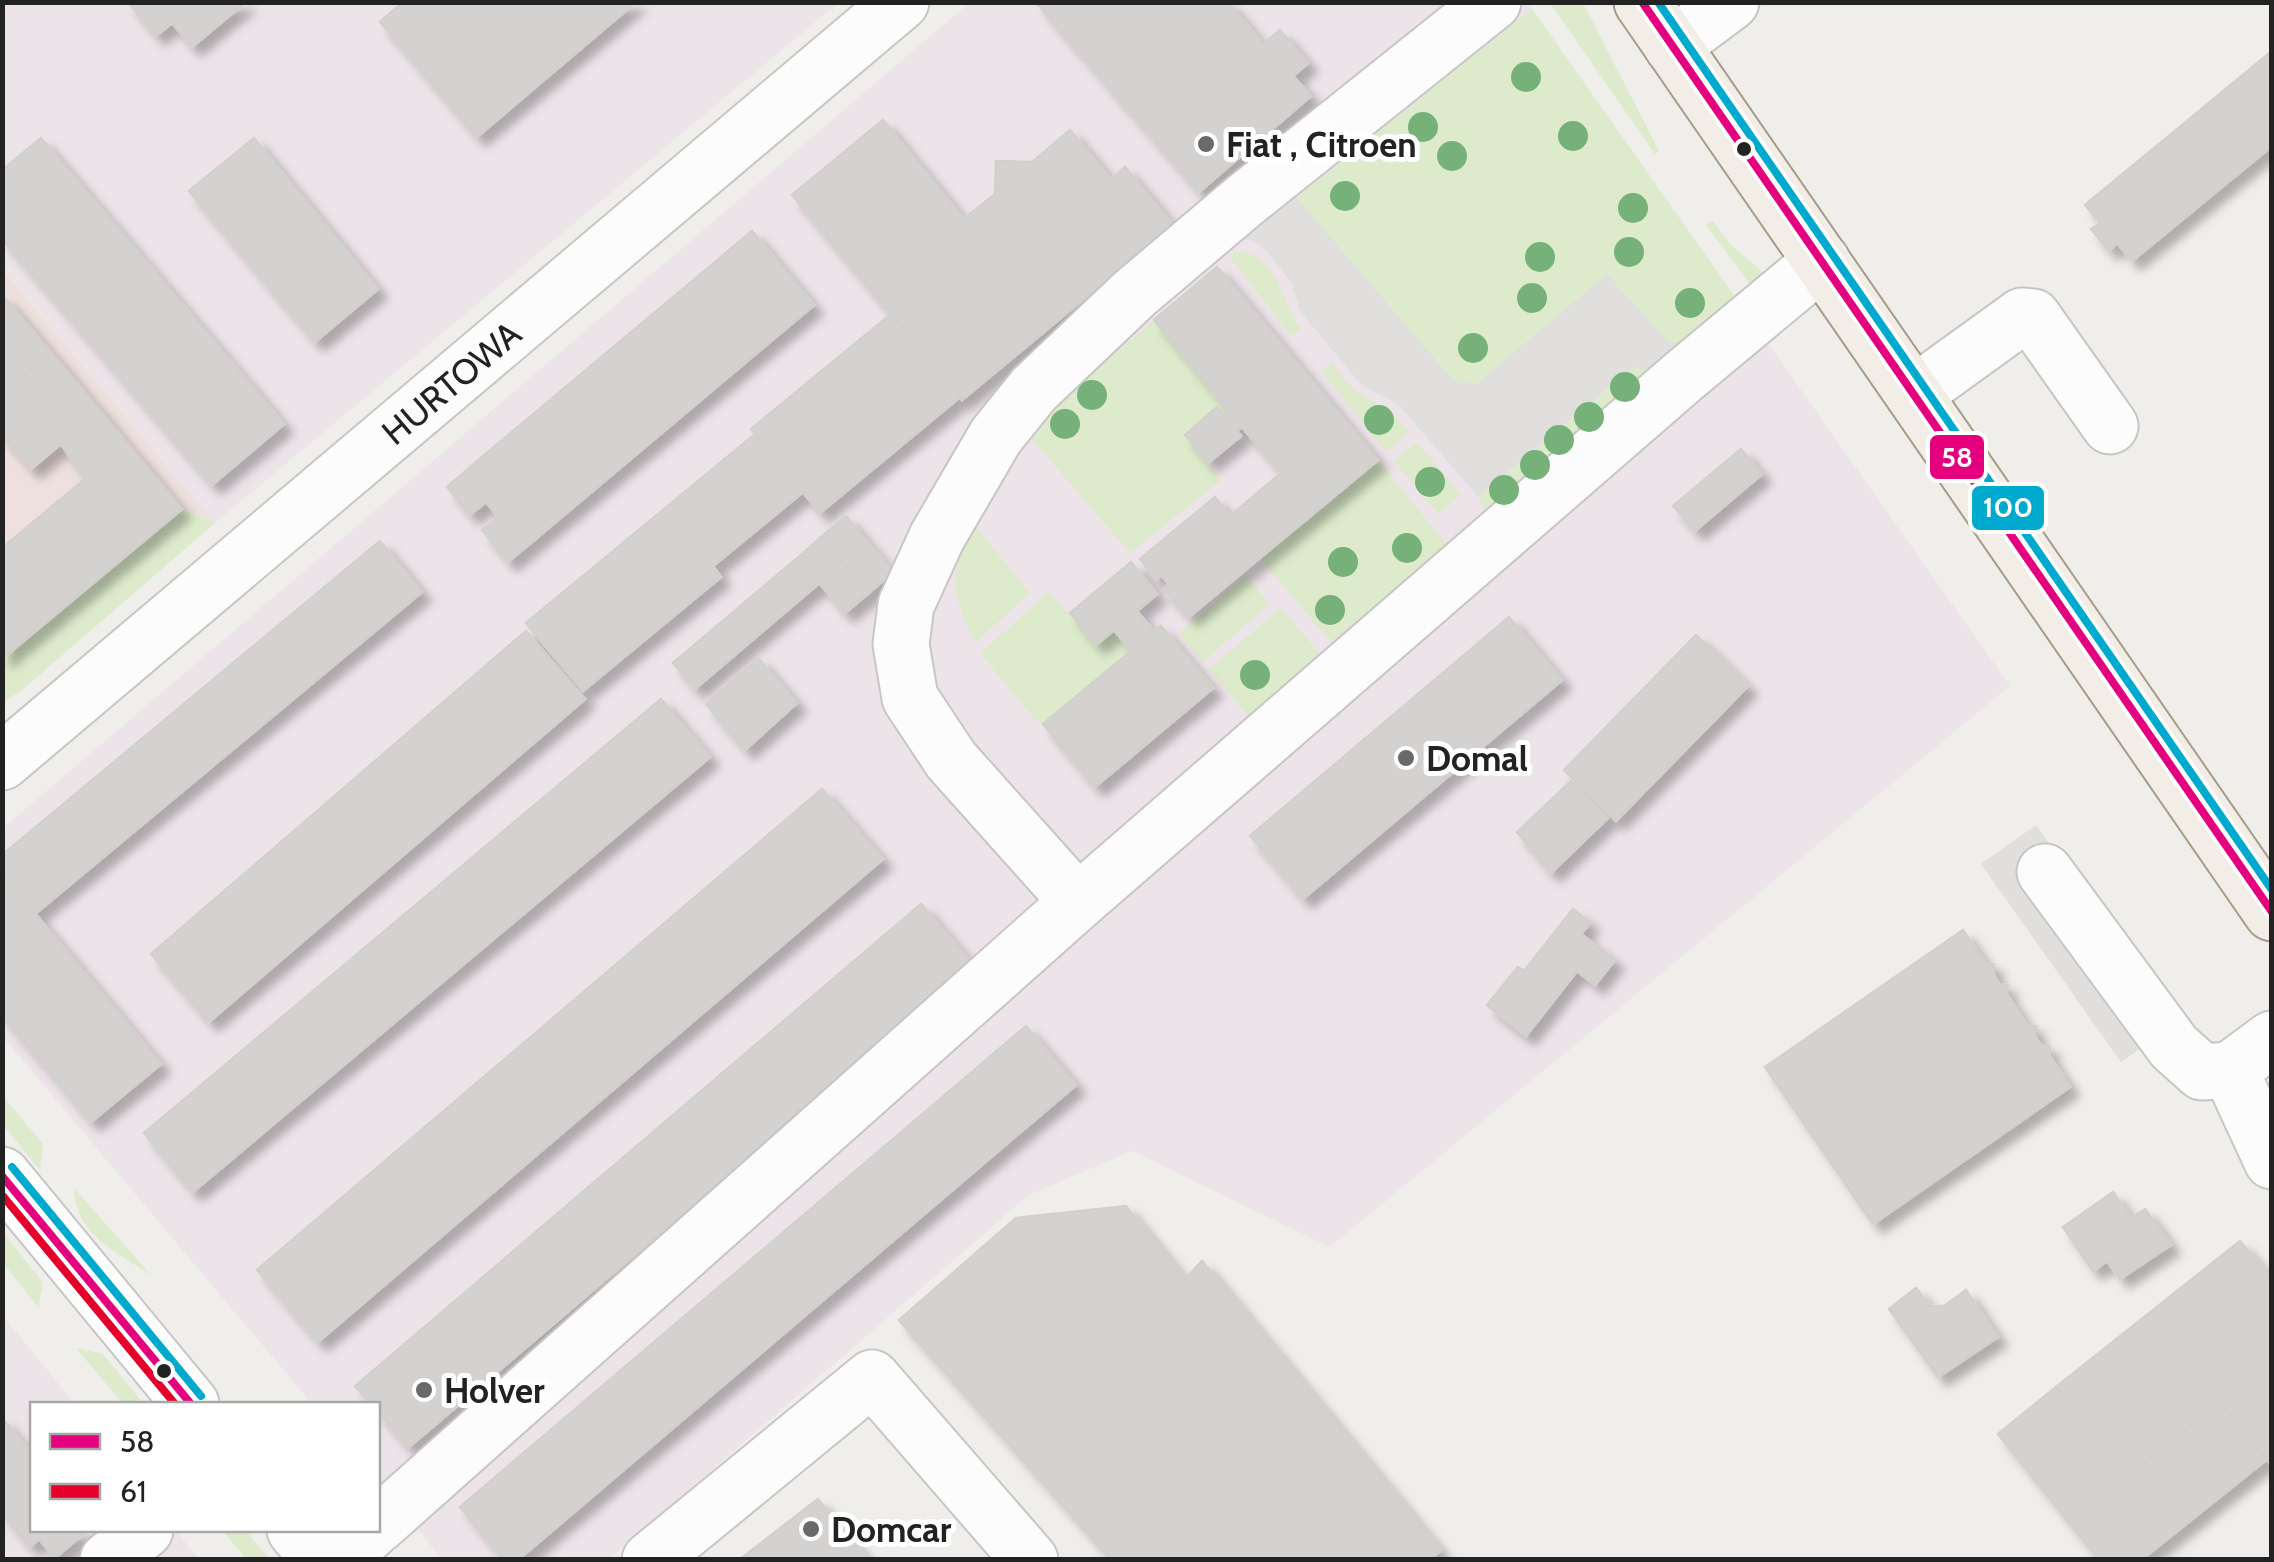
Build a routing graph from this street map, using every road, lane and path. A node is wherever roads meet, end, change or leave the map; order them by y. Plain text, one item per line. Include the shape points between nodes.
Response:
1 (901, 2) edge
2 (1493, 2) edge
3 (1732, 2) edge
4 (1657, 24) edge
5 (1822, 261) junction
6 (1914, 394) junction
7 (2110, 426) dead end
8 (2, 762) edge
9 (2045, 872) dead end
10 (1078, 902) junction
11 (2272, 914) edge
12 (2251, 1055) edge
13 (2272, 1161) edge
14 (2, 1176) edge
15 (189, 1402) edge
16 (380, 1523) edge
17 (143, 1532) edge
18 (297, 1532) edge
19 (369, 1532) edge
20 (108, 1560) edge
21 (320, 1560) edge
22 (338, 1560) edge
23 (650, 1560) edge
24 (1030, 1560) edge

1 - 8 street, HURTOWA
2 - 10 street via 1134,294 1034,389 996,436 937,537 906,605 901,644 910,698 951,760
3 - 4 street
4 - 5 main road
5 - 6 main road
5 - 10 street
6 - 7 street via 2022,316 2033,318
6 - 11 main road
9 - 12 street via 2174,1047 2202,1072
10 - 16 street
12 - 13 street
14 - 15 street
17 - 20 street
18 - 21 street
19 - 22 street
23 - 24 street via 872,1378

